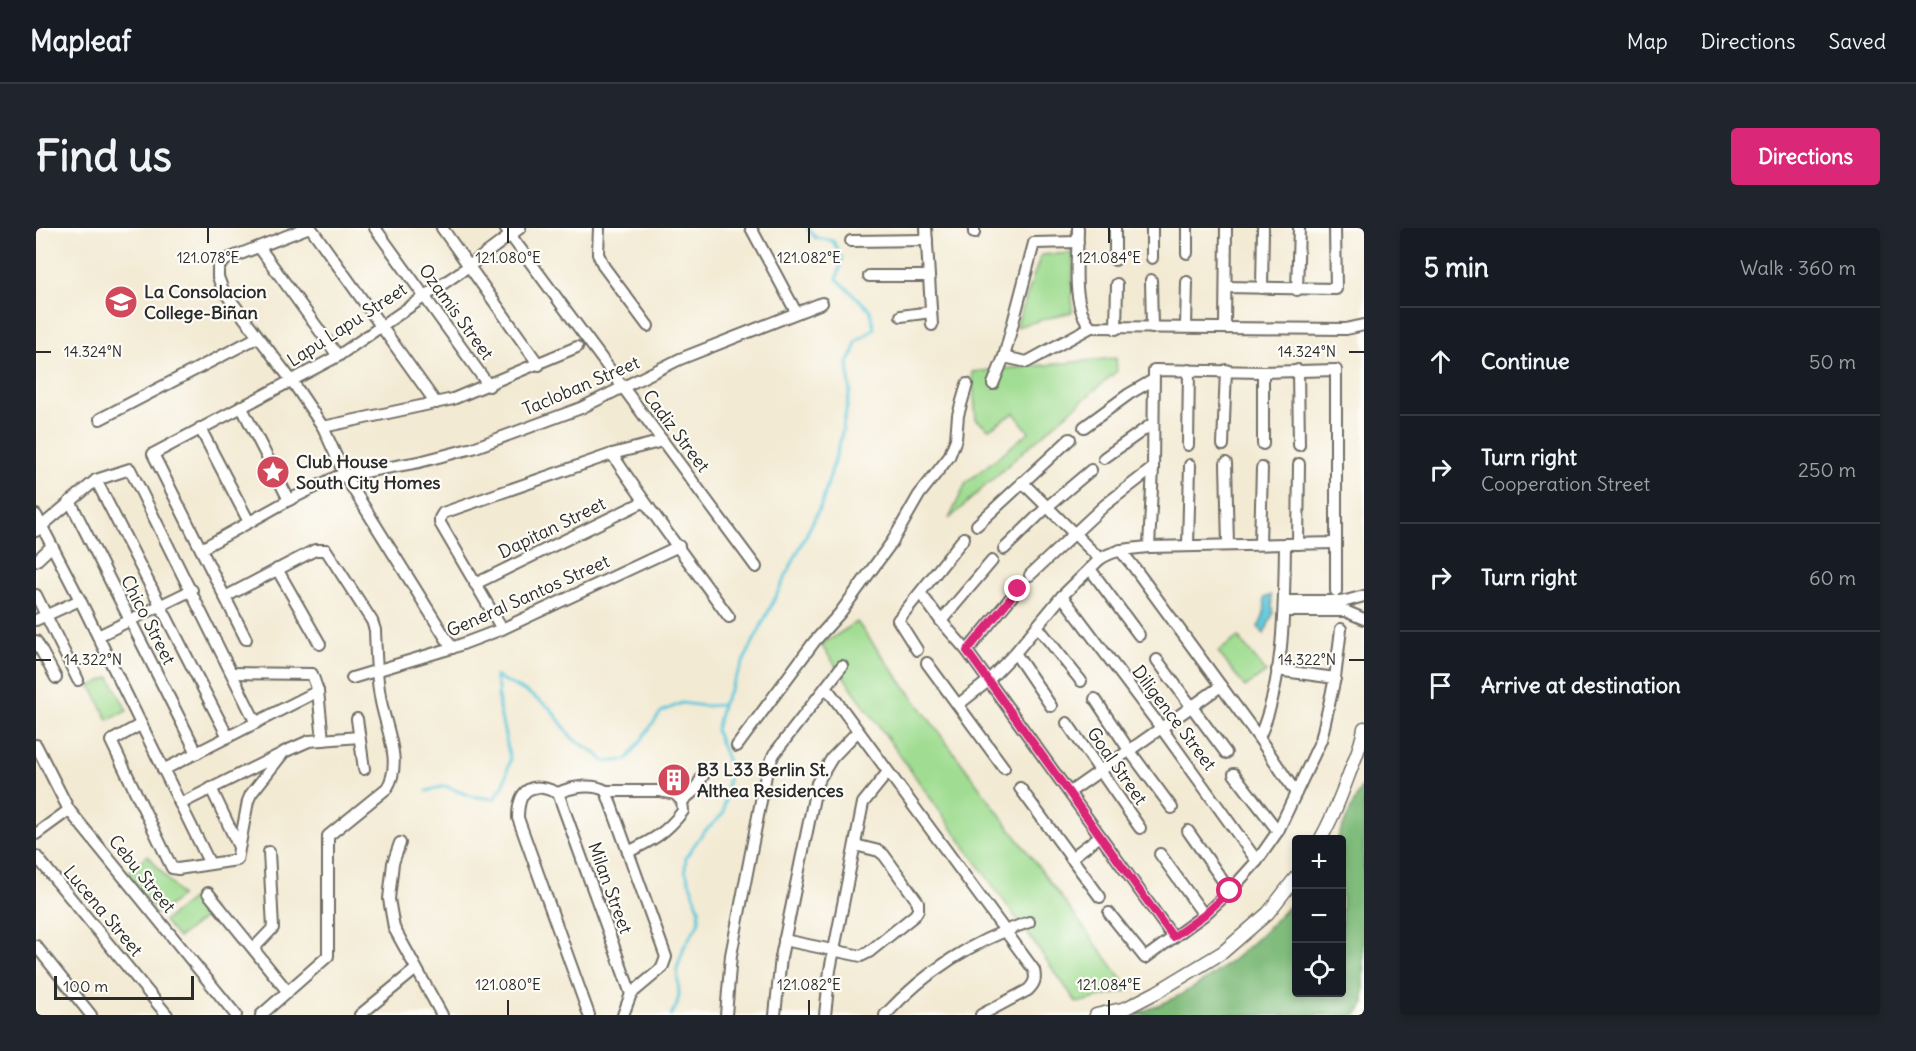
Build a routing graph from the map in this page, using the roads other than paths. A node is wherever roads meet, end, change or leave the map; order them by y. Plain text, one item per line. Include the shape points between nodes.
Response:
1 (309, 228) edge
2 (375, 228) edge
3 (442, 228) edge
4 (520, 228) edge
5 (599, 228) edge
6 (751, 228) edge
7 (926, 228) edge
8 (1078, 228) edge
9 (1115, 228) edge
10 (1152, 228) edge
11 (1186, 228) edge
12 (1226, 228) edge
13 (1263, 228) edge
14 (1299, 228) edge
15 (1335, 228) edge
16 (507, 232) edge
17 (927, 240) junction
18 (850, 242) dead end
19 (1078, 242) junction
20 (259, 247) junction
21 (1186, 254) dead end
22 (1152, 258) dead end
23 (1114, 260) dead end
24 (469, 266) junction
25 (869, 276) dead end
26 (928, 276) junction
27 (1151, 280) dead end
28 (1187, 282) dead end
29 (1117, 284) dead end
30 (1226, 287) junction
31 (1262, 288) junction
32 (1297, 290) junction
33 (425, 295) junction
34 (822, 303) dead end
35 (796, 312) junction
36 (931, 312) junction
37 (902, 316) dead end
38 (932, 324) dead end
39 (1364, 325) edge
40 (381, 326) junction
41 (648, 326) dead end
42 (1091, 327) junction
43 (1186, 327) junction
44 (1116, 328) junction
45 (1152, 328) junction
46 (1226, 328) junction
47 (1346, 329) junction
48 (1364, 333) edge
49 (258, 337) junction
50 (577, 347) dead end
51 (338, 356) junction
52 (1004, 357) junction
53 (539, 364) junction
54 (1189, 370) junction
55 (1226, 370) junction
56 (1298, 370) junction
57 (1263, 372) junction
58 (1153, 380) junction
59 (292, 381) junction
60 (968, 384) dead end
61 (993, 384) dead end
62 (489, 386) junction
63 (624, 388) junction
64 (436, 403) junction
65 (241, 406) junction
66 (100, 418) dead end
67 (1152, 424) junction
68 (323, 427) junction
69 (200, 428) junction
70 (1084, 428) dead end
71 (1070, 440) dead end
72 (663, 441) junction
73 (1263, 444) dead end
74 (1188, 445) dead end
75 (1299, 445) dead end
76 (1223, 446) dead end
77 (612, 454) junction
78 (1104, 458) dead end
79 (1226, 463) dead end
80 (1299, 464) dead end
81 (1190, 465) dead end
82 (1153, 468) junction
83 (1262, 468) dead end
84 (1091, 470) dead end
85 (345, 476) junction
86 (96, 480) junction
87 (1022, 482) junction
88 (290, 500) junction
89 (70, 501) junction
90 (644, 502) junction
91 (1047, 507) junction
92 (36, 515) edge
93 (249, 522) junction
94 (977, 525) dead end
95 (39, 528) edge
96 (1074, 534) junction
97 (964, 538) dead end
98 (1336, 543) junction
99 (1260, 544) junction
100 (1284, 544) junction
101 (1298, 544) junction
102 (1228, 545) junction
103 (52, 546) junction
104 (679, 546) junction
105 (1188, 546) junction
106 (1149, 547) junction
107 (201, 549) junction
108 (1004, 549) dead end
109 (1119, 550) junction
110 (1100, 559) junction
111 (36, 561) edge
112 (992, 561) dead end
113 (756, 567) dead end
114 (277, 569) junction
115 (1090, 569) junction
116 (1030, 575) dead end
117 (475, 585) junction
118 (1018, 589) dead end
119 (192, 590) junction
120 (1336, 591) dead end
121 (921, 594) junction
122 (36, 595) edge
123 (1062, 596) junction
124 (1364, 596) edge
125 (225, 597) junction
126 (80, 600) junction
127 (159, 606) junction
128 (1284, 606) junction
129 (1345, 606) junction
130 (47, 616) junction
131 (729, 617) dead end
132 (1364, 619) edge
133 (36, 620) edge
134 (130, 620) junction
135 (941, 621) junction
136 (1037, 626) junction
137 (502, 629) junction
138 (1341, 629) dead end
139 (1139, 635) dead end
140 (98, 636) junction
141 (246, 639) dead end
142 (36, 641) edge
143 (320, 644) dead end
144 (452, 648) junction
145 (917, 650) dead end
146 (967, 651) junction
147 (1015, 653) junction
148 (1157, 660) dead end
149 (927, 663) dead end
150 (842, 666) dead end
151 (1277, 670) junction
152 (377, 671) junction
153 (232, 673) junction
154 (56, 678) dead end
155 (352, 678) dead end
156 (1335, 678) junction
157 (78, 680) dead end
158 (1081, 681) dead end
159 (987, 682) junction
160 (1221, 686) junction
161 (826, 687) junction
162 (318, 691) junction
163 (1095, 699) dead end
164 (959, 704) junction
165 (1051, 706) dead end
166 (1192, 706) junction
167 (357, 719) dead end
168 (256, 723) junction
169 (1067, 723) dead end
170 (140, 725) junction
171 (1162, 729) junction
172 (1364, 729) edge
173 (858, 731) junction
174 (228, 737) junction
175 (359, 737) junction
176 (1259, 738) junction
177 (323, 740) junction
178 (36, 745) edge
179 (737, 746) dead end
180 (1129, 750) junction
181 (284, 752) junction
182 (197, 753) junction
183 (1226, 753) dead end
184 (40, 764) edge
185 (1004, 768) dead end
186 (163, 770) junction
187 (364, 770) dead end
188 (1099, 771) junction
189 (888, 772) junction
190 (704, 774) dead end
191 (1234, 774) dead end
192 (212, 788) junction
193 (1020, 788) dead end
194 (606, 791) junction
195 (1070, 792) junction
196 (558, 793) junction
197 (1296, 793) junction
198 (682, 801) junction
199 (180, 804) junction
200 (1172, 808) dead end
201 (69, 810) junction
202 (1140, 828) dead end
203 (1188, 831) dead end
204 (1278, 831) junction
205 (36, 834) edge
206 (1323, 835) edge
207 (1100, 836) junction
208 (400, 843) dead end
209 (855, 845) junction
210 (240, 847) junction
211 (269, 852) dead end
212 (628, 852) junction
213 (1160, 854) dead end
214 (36, 856) edge
215 (1071, 858) junction
216 (1257, 861) junction
217 (210, 864) junction
218 (1292, 882) edge
219 (1230, 891) junction
220 (208, 893) dead end
221 (1100, 897) dead end
222 (1109, 913) dead end
223 (1204, 915) junction
224 (1029, 922) dead end
225 (1004, 931) junction
226 (1173, 937) junction
227 (784, 940) junction
228 (36, 946) edge
229 (254, 948) junction
230 (834, 951) junction
231 (416, 969) junction
232 (288, 992) junction
233 (631, 994) junction
234 (91, 1015) edge
235 (167, 1015) edge
236 (236, 1015) edge
237 (261, 1015) edge
238 (360, 1015) edge
239 (442, 1015) edge
240 (589, 1015) edge
241 (623, 1015) edge
242 (726, 1015) edge
243 (775, 1015) edge
244 (825, 1015) edge
245 (885, 1015) edge
246 (981, 1015) edge
247 (1096, 1015) edge

1 - 20 street
1 - 40 street
2 - 33 street, Ozamis Street
3 - 24 street
4 - 16 street, Lapu Lapu Street
5 - 41 street via 598,254 604,267
6 - 35 street
7 - 17 street
8 - 19 street
9 - 23 street
10 - 22 street
11 - 21 street
12 - 30 street
13 - 31 street
14 - 32 street
15 - 32 street via 1336,289
16 - 24 street, Lapu Lapu Street
16 - 63 street, Cadiz Street
17 - 18 street
17 - 26 street
19 - 42 street via 1077,301 1083,319
19 - 52 street via 1034,243
20 - 49 street via 225,260 219,267 218,278
20 - 51 street
24 - 33 street, Lapu Lapu Street
24 - 53 street
25 - 26 street
26 - 36 street
27 - 45 street
28 - 43 street
29 - 44 street
30 - 31 street
30 - 46 street
31 - 32 street
33 - 40 street, Lapu Lapu Street
33 - 62 street, Ozamis Street
34 - 35 street, Tacloban Street
35 - 63 street, Tacloban Street
36 - 37 street
36 - 38 street
39 - 47 street
40 - 51 street, Lapu Lapu Street
40 - 64 street
42 - 44 street
42 - 52 street via 1026,362
43 - 45 street
43 - 46 street
44 - 45 street
46 - 47 street
47 - 48 street
49 - 59 street
49 - 66 street
50 - 53 street
51 - 59 street, Lapu Lapu Street
52 - 61 street
53 - 62 street
54 - 55 street
54 - 58 street via 1154,370
54 - 74 street
55 - 57 street
55 - 76 street
56 - 57 street
56 - 75 street
56 - 98 street via 1336,370
57 - 73 street
58 - 67 street
58 - 70 street
59 - 65 street, Lapu Lapu Street
59 - 68 street
60 - 179 street via 949,457 840,613
62 - 64 street
63 - 72 street, Cadiz Street
63 - 85 street, Tacloban Street via 473,448
64 - 68 street
65 - 69 street, Lapu Lapu Street
65 - 88 street
67 - 78 street
67 - 82 street
68 - 85 street
69 - 93 street
69 - 107 street, Lapu Lapu Street via 153,454
71 - 87 street
72 - 77 street
72 - 113 street, Cadiz Street
77 - 90 street
77 - 117 street via 442,513 440,523
79 - 102 street
80 - 101 street
81 - 105 street
82 - 96 street via 1105,504
82 - 106 street
83 - 99 street
84 - 91 street
85 - 88 street, Tacloban Street
85 - 144 street
86 - 89 street
86 - 119 street via 130,469
86 - 127 street
87 - 91 street
87 - 94 street
88 - 93 street, Tacloban Street
89 - 95 street
89 - 134 street, Chico Street
90 - 104 street
90 - 117 street, Dapitan Street
91 - 96 street
91 - 108 street
92 - 95 street
93 - 107 street, Tacloban Street
95 - 103 street
96 - 110 street
96 - 116 street
97 - 121 street
98 - 101 street
98 - 120 street
99 - 100 street
99 - 102 street
100 - 101 street
100 - 128 street
102 - 105 street
103 - 111 street
103 - 126 street
104 - 131 street
104 - 137 street, General Santos Street
105 - 106 street
106 - 109 street
107 - 125 street
109 - 110 street
109 - 160 street
110 - 115 street
112 - 135 street
114 - 125 street
114 - 143 street
114 - 152 street via 315,550 326,550 372,621
115 - 123 street
115 - 139 street
117 - 137 street
118 - 146 street
119 - 127 street
119 - 153 street
121 - 135 street
121 - 145 street via 898,620
122 - 130 street
123 - 136 street
123 - 171 street, Diligence Street
124 - 129 street
125 - 141 street
126 - 130 street
126 - 140 street
127 - 134 street
127 - 174 street
128 - 129 street
128 - 151 street
129 - 132 street
130 - 133 street
130 - 157 street
134 - 140 street
134 - 182 street, Chico Street
135 - 146 street
136 - 147 street
136 - 158 street
137 - 144 street, General Santos Street
138 - 156 street
140 - 170 street
142 - 154 street
144 - 152 street, General Santos Street
146 - 159 street
147 - 159 street
147 - 165 street
148 - 166 street
149 - 164 street
150 - 161 street
151 - 156 street
151 - 176 street via 1269,715
152 - 155 street, General Santos Street
152 - 232 street via 394,772 387,788 328,836 328,956
153 - 162 street via 312,674
153 - 168 street
156 - 197 street via 1321,740
159 - 164 street
159 - 195 street
160 - 166 street
160 - 176 street
161 - 173 street
161 - 242 street via 774,754 767,770 731,955
162 - 168 street
162 - 177 street
163 - 180 street
164 - 185 street
166 - 171 street
166 - 183 street
167 - 175 street
168 - 174 street
169 - 188 street, Goal Street
170 - 186 street
170 - 217 street via 111,741 172,868
171 - 180 street
171 - 216 street, Diligence Street
172 - 206 main road
173 - 189 street
173 - 227 street via 832,758 817,783
174 - 182 street
175 - 177 street
175 - 187 street
176 - 197 street
177 - 181 street via 309,741
178 - 184 street, Cebu Street
180 - 188 street
180 - 200 street
181 - 192 street
181 - 210 street via 251,794
182 - 186 street
184 - 201 street, Cebu Street
186 - 199 street
188 - 195 street
188 - 202 street, Goal Street
189 - 209 street via 863,803
189 - 225 street
190 - 198 street
191 - 204 street
192 - 199 street
192 - 210 street
193 - 215 street
194 - 196 street via 570,788
194 - 198 street via 660,791 675,794
194 - 212 street
195 - 207 street
196 - 233 street, Milan Street
196 - 240 street via 546,788 526,790 518,806 518,818
197 - 204 street
198 - 212 street via 683,811 675,822 657,838
199 - 217 street
201 - 205 street
201 - 236 street, Cebu Street
203 - 219 street
204 - 216 street
207 - 215 street
207 - 226 street
208 - 231 street via 393,863 390,907 394,928
209 - 230 street
209 - 230 street via 884,855 918,902 918,909 864,954
210 - 217 street via 237,860
211 - 229 street via 273,928
212 - 233 street via 666,957 662,968
213 - 223 street
214 - 235 street, Lucena Street
215 - 221 street
216 - 219 street
218 - 247 main road via 1268,913 1223,952 1126,1008
219 - 223 street
220 - 229 street
222 - 226 street via 1145,958
223 - 226 street
224 - 225 street
225 - 245 street via 932,970
225 - 246 street via 1036,977 1022,994
227 - 230 street
227 - 243 street
228 - 234 street
229 - 232 street
230 - 244 street
231 - 238 street
231 - 239 street
232 - 237 street
233 - 241 street

